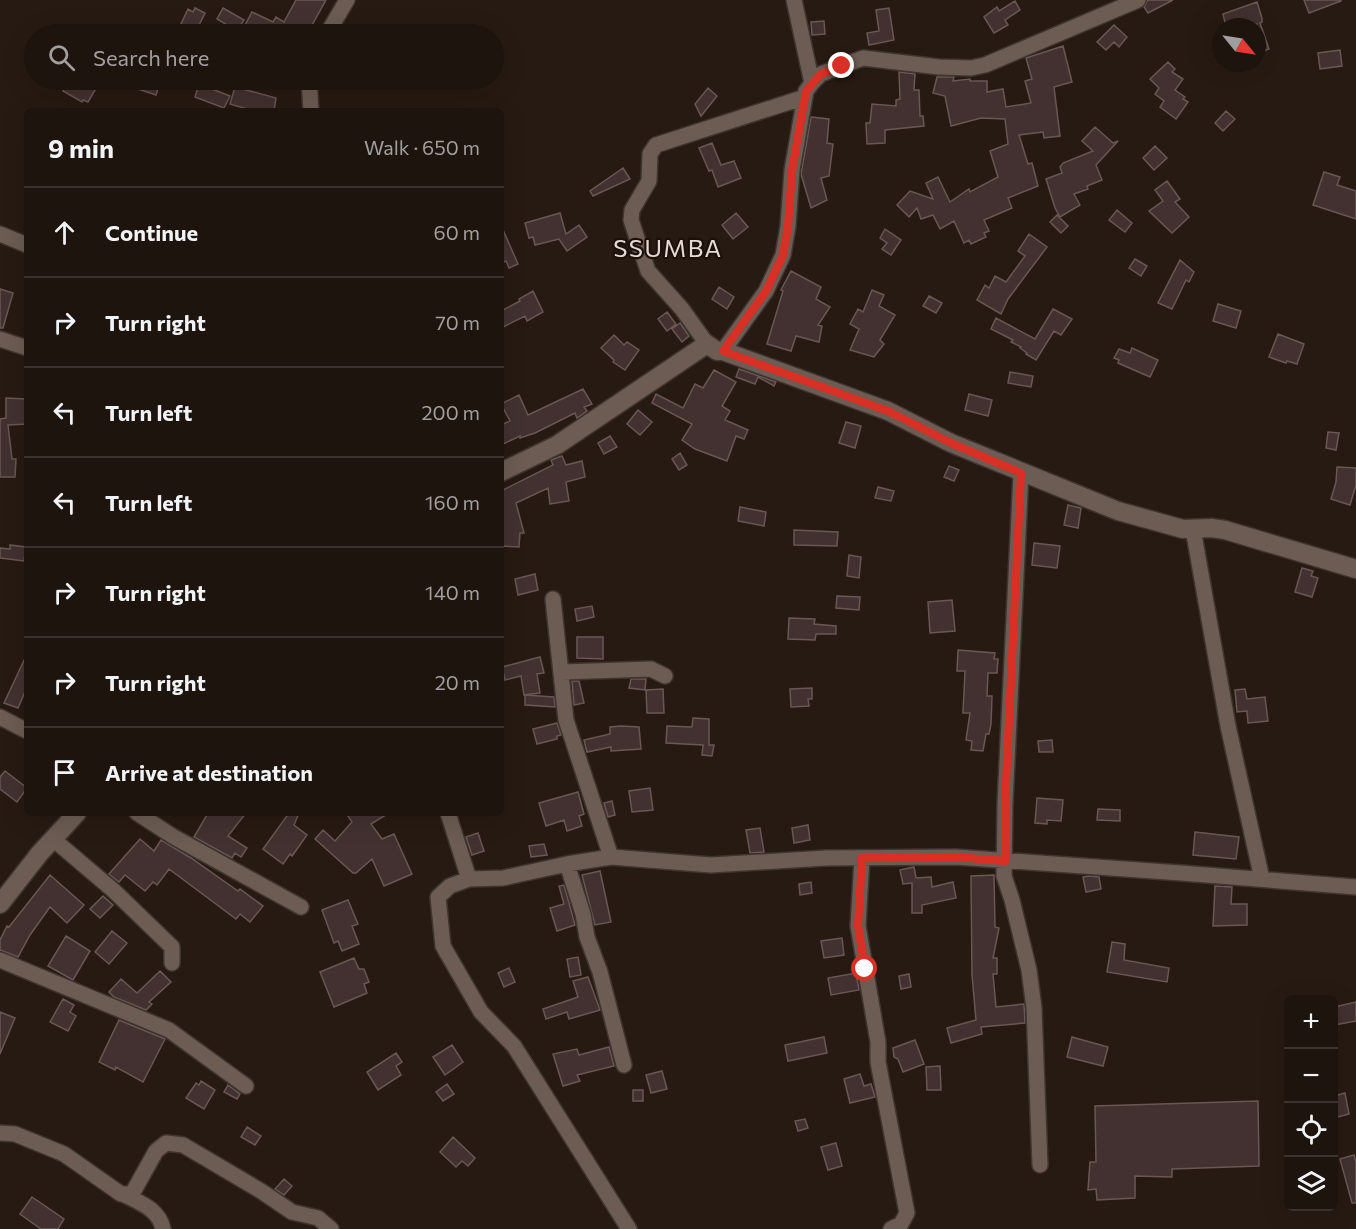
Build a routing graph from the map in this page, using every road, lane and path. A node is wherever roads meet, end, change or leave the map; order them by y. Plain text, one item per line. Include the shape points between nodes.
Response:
1 (346, 0) edge
2 (794, 0) edge
3 (1138, 0) edge
4 (333, 24) edge
5 (310, 90) edge
6 (808, 90) junction
7 (311, 108) edge
8 (0, 234) edge
9 (24, 244) edge
10 (0, 339) edge
11 (24, 347) edge
12 (715, 348) junction
13 (504, 471) edge
14 (1021, 473) junction
15 (1192, 529) junction
16 (1356, 569) edge
17 (553, 599) dead end
18 (562, 672) junction
19 (665, 676) dead end
20 (0, 717) edge
21 (24, 729) edge
22 (74, 816) edge
23 (142, 816) edge
24 (449, 816) edge
25 (53, 839) junction
26 (610, 857) junction
27 (862, 858) junction
28 (1005, 861) junction
29 (567, 864) junction
30 (469, 879) junction
31 (1262, 879) junction
32 (1356, 887) edge
33 (0, 904) edge
34 (301, 908) dead end
35 (0, 960) edge
36 (172, 963) dead end
37 (624, 1065) dead end
38 (246, 1086) dead end
39 (0, 1133) edge
40 (1040, 1165) dead end
41 (123, 1194) junction
42 (163, 1229) edge
43 (331, 1229) edge
44 (629, 1229) edge
45 (891, 1229) edge

1 - 4 street
2 - 6 street
3 - 6 street via 985,65 939,67 863,58 821,74
5 - 7 street
6 - 12 street via 792,171 783,255 766,291
6 - 12 street via 656,144 650,154 649,181 632,210 638,243 648,271
8 - 9 street
10 - 11 street
12 - 13 street via 558,445
12 - 14 street via 888,411
14 - 15 street via 1118,511
14 - 28 street
15 - 16 street via 1225,530
15 - 31 street via 1228,726
17 - 18 street
18 - 19 street via 651,669
18 - 26 street via 566,720
20 - 21 street
22 - 25 street
23 - 34 street
24 - 30 street
25 - 33 street
25 - 36 street via 172,947
26 - 27 street via 711,865
26 - 29 street
27 - 28 street
27 - 45 street via 858,926 878,1062 907,1214 901,1224
28 - 31 street
28 - 40 street via 1004,876 1029,970 1034,1008
29 - 30 street via 503,878
29 - 37 street
30 - 44 street via 450,886 438,897 443,946 481,1012 514,1046
31 - 32 street
35 - 38 street via 169,1030
39 - 41 street via 15,1134 64,1154
41 - 42 street via 148,1207 161,1220
41 - 43 street via 132,1194 156,1151 166,1143 183,1146 292,1212 318,1218

